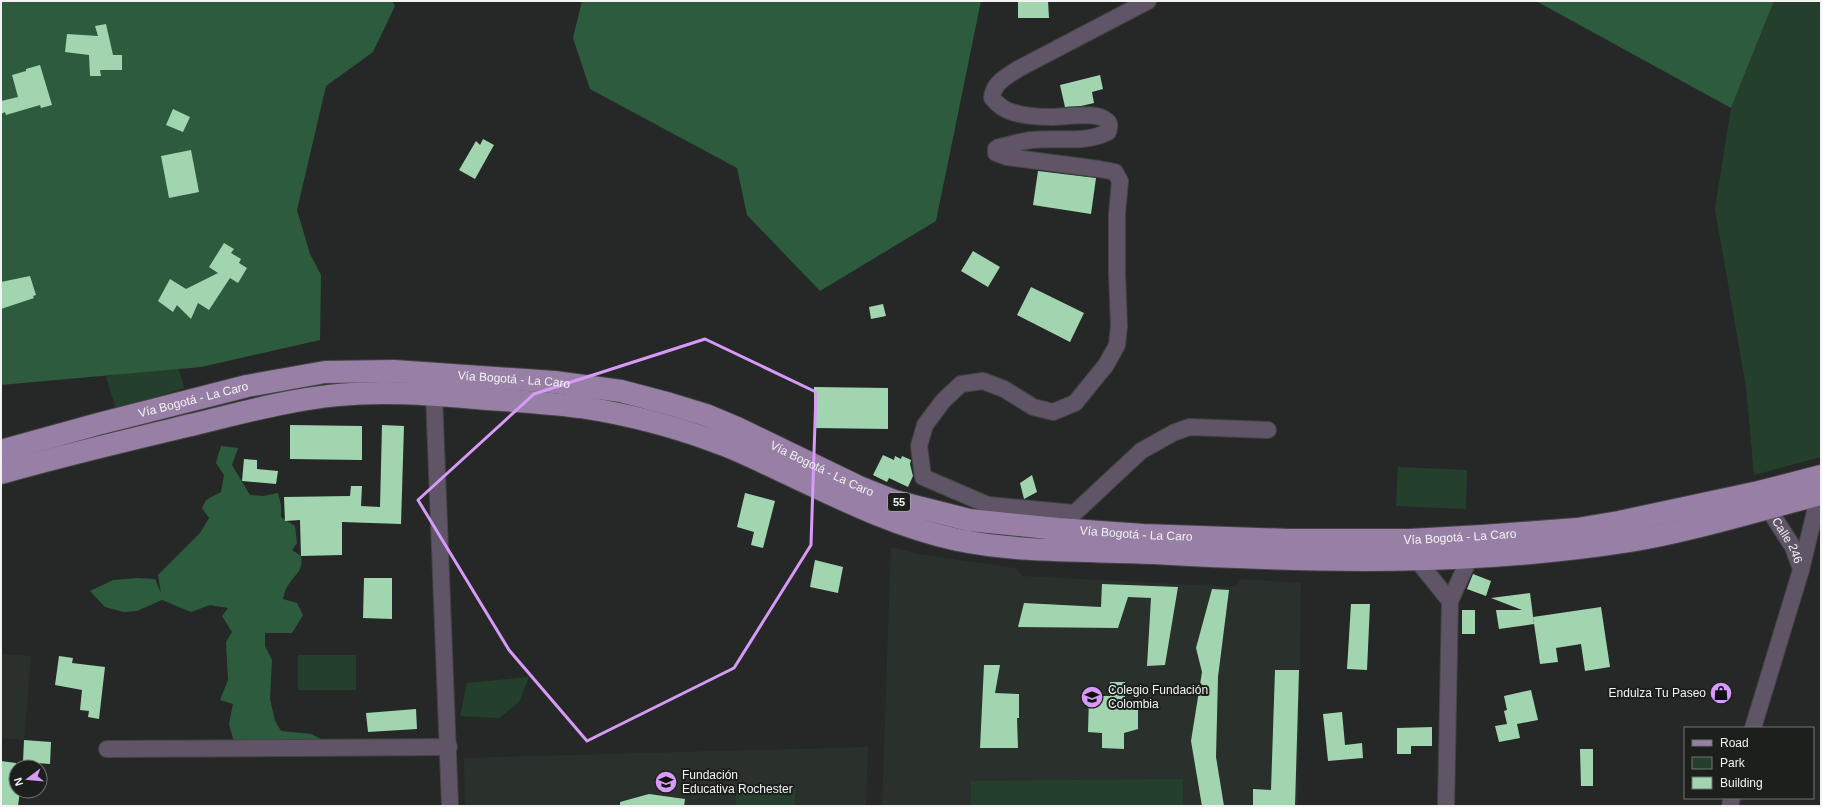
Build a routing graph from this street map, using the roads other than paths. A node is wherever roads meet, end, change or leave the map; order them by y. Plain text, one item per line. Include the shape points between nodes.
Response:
1 (1148, 1) edge
2 (434, 394) junction
3 (1268, 430) dead end
4 (1, 451) edge
5 (1, 473) edge
6 (1820, 485) edge
7 (1768, 508) junction
8 (1073, 513) junction
9 (1058, 529) junction
10 (1470, 557) junction
11 (1417, 560) junction
12 (1801, 570) junction
13 (1450, 601) junction
14 (1753, 727) edge
15 (449, 747) junction
16 (107, 750) dead end
17 (450, 806) edge
18 (1446, 806) edge

1 - 8 street via 1018,69 998,83 992,94 992,98 999,106 1013,113 1051,117 1085,115 1101,118 1110,126 1108,132 1090,139 1032,140 996,149 996,153 1115,172 1120,181 1117,214 1117,345 1106,365 1075,403 1054,412 1033,408 1004,389 983,381 960,384 933,413 918,446 923,477 988,505
2 - 5 main road, Vía Bogotá - La Caro / 55 via 340,394 276,403
2 - 11 main road, Vía Bogotá - La Caro / 55 via 586,408 672,428 718,442 884,518 962,540 1033,549 1254,559
2 - 15 street
3 - 8 street via 1189,427 1173,433 1141,451
4 - 9 main road, Vía Bogotá - La Caro / 55 via 247,386 325,372 394,371 524,379 621,391 706,415 859,487 924,510 969,520
6 - 7 main road, Vía Bogotá - La Caro / 55
6 - 9 main road, Vía Bogotá - La Caro / 55 via 1759,492 1577,529 1482,536 1410,540 1281,540
6 - 12 street, Calle 246
7 - 10 main road, Vía Bogotá - La Caro / 55 via 1634,540 1587,547
7 - 12 street, Calle 246 via 1793,547
8 - 9 street
10 - 11 main road, Vía Bogotá - La Caro / 55
10 - 13 street
11 - 13 street
12 - 14 street
13 - 18 street
15 - 16 street
15 - 17 street

